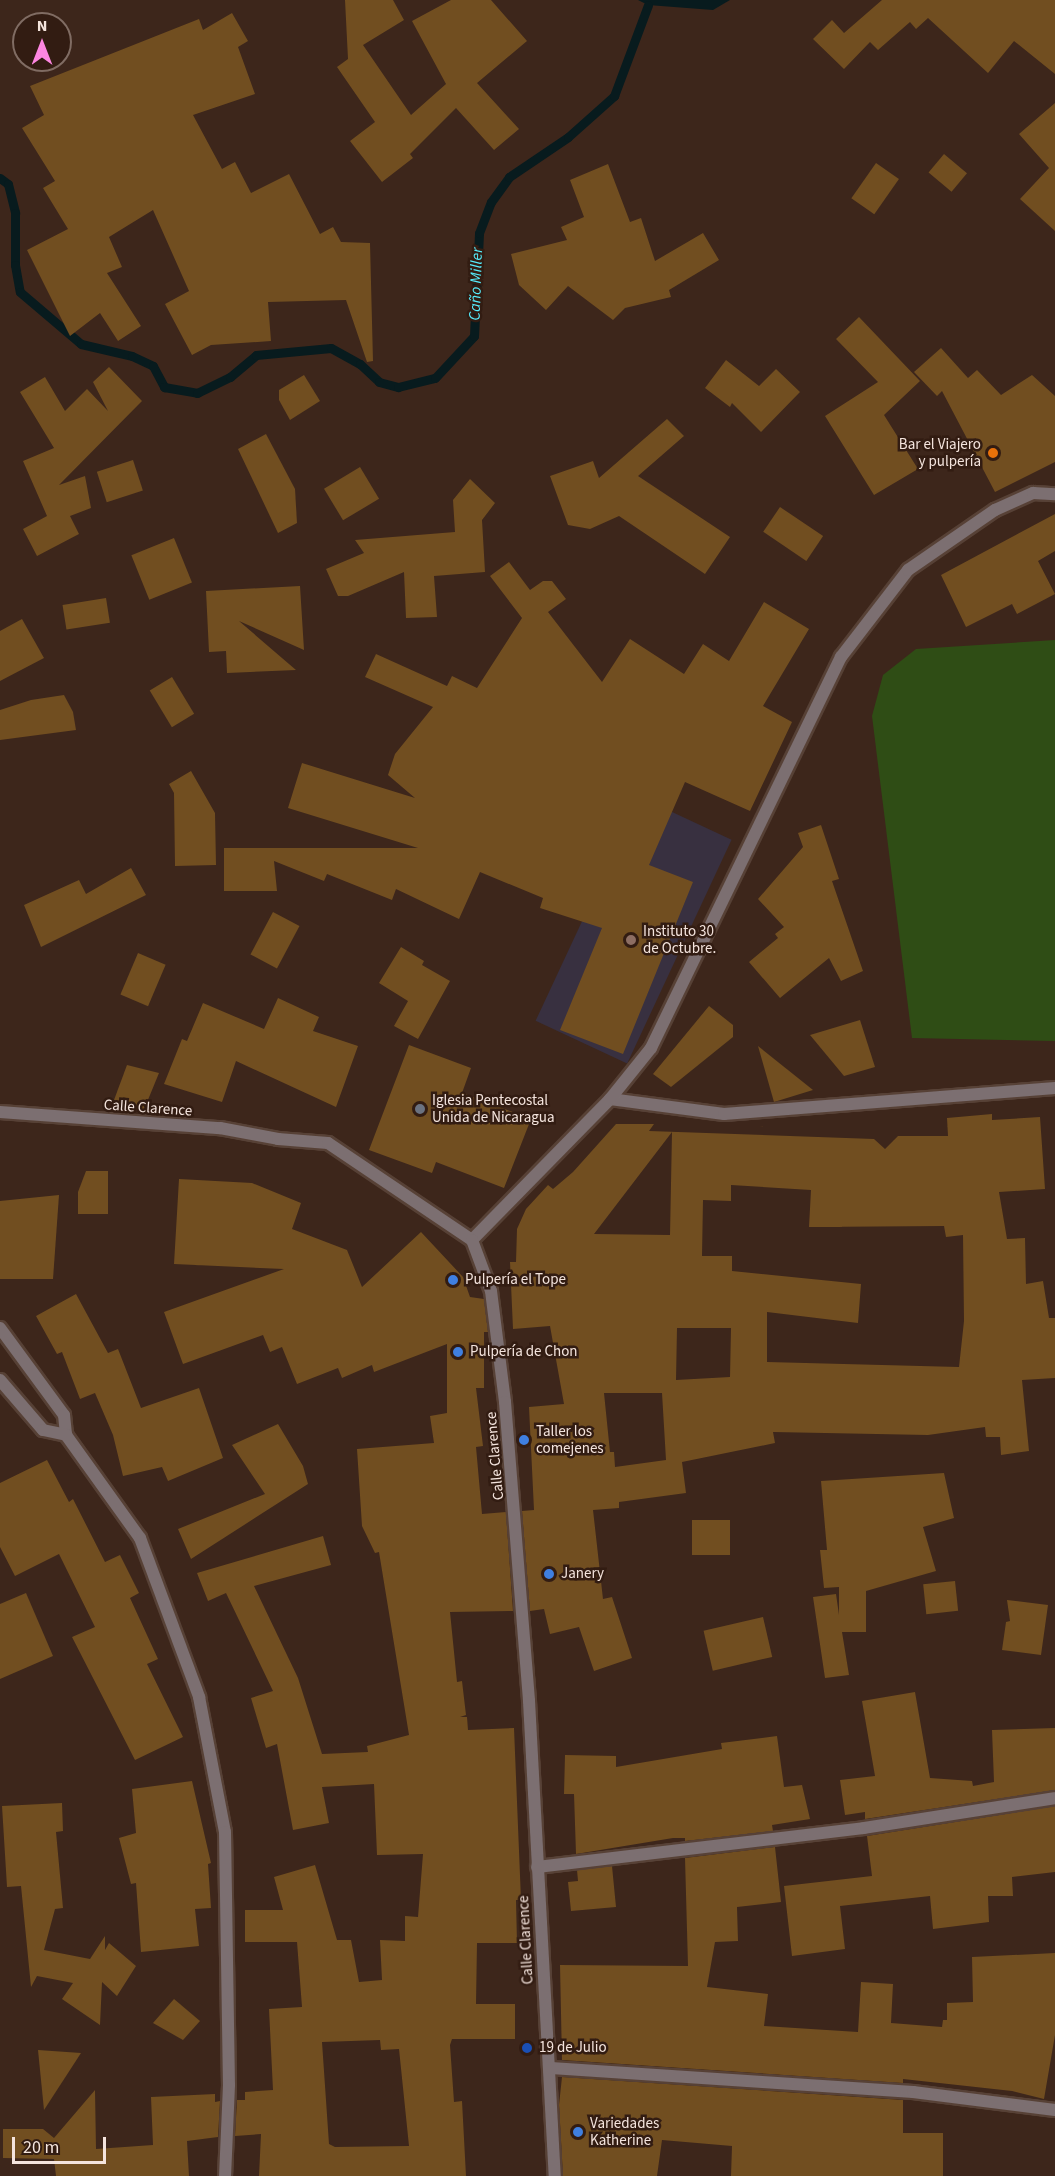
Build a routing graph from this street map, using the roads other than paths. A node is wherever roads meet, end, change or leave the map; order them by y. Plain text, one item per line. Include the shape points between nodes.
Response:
1 (1055, 494) edge
2 (1055, 1088) edge
3 (610, 1099) junction
4 (0, 1112) edge
5 (472, 1240) junction
6 (0, 1328) edge
7 (0, 1380) edge
8 (66, 1435) junction
9 (1055, 1798) edge
10 (537, 1867) junction
11 (551, 2068) junction
12 (1055, 2110) edge
13 (225, 2176) edge
14 (555, 2176) edge

1 - 3 street via 1033,493 995,510 908,570 841,657 651,1047
2 - 3 street via 724,1114
3 - 5 street
4 - 5 street, Calle Clarence via 220,1128 328,1143
5 - 10 street, Calle Clarence via 491,1291 504,1386 530,1701
6 - 8 street via 64,1414
7 - 8 street via 43,1430
8 - 13 street via 140,1538 199,1697 225,1832 229,2085
9 - 10 street via 864,1828
10 - 11 street, Calle Clarence
11 - 12 street via 913,2092
11 - 14 street, Calle Clarence

